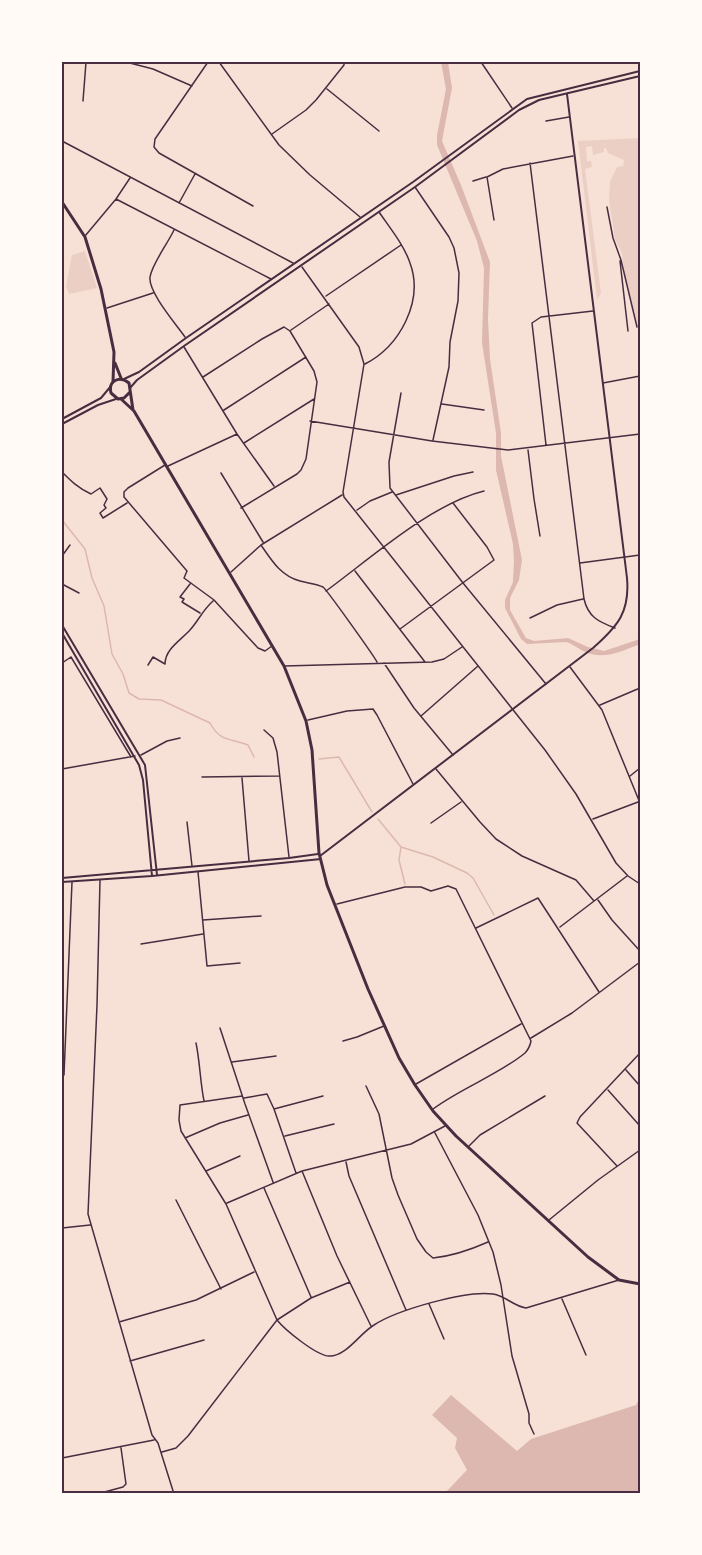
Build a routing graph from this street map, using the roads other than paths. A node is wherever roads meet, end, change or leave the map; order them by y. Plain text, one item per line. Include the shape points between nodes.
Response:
1 (86, 62) edge
2 (126, 62) edge
3 (208, 62) edge
4 (219, 62) edge
5 (344, 62) edge
6 (481, 62) edge
7 (640, 71) edge
8 (640, 76) edge
9 (192, 86) junction
10 (326, 88) junction
11 (567, 94) junction
12 (83, 101) dead end
13 (512, 109) junction
14 (570, 117) junction
15 (546, 121) dead end
16 (379, 131) dead end
17 (271, 135) junction
18 (62, 141) edge
19 (574, 156) junction
20 (530, 163) junction
21 (195, 174) junction
22 (487, 177) junction
23 (130, 178) junction
24 (473, 181) dead end
25 (415, 187) junction
26 (116, 199) junction
27 (62, 202) edge
28 (179, 204) junction
29 (254, 206) dead end
30 (607, 207) dead end
31 (379, 212) junction
32 (361, 217) junction
33 (494, 220) dead end
34 (174, 230) junction
35 (85, 237) junction
36 (401, 245) junction
37 (619, 254) junction
38 (294, 264) junction
39 (301, 266) junction
40 (271, 279) junction
41 (154, 293) junction
42 (325, 297) junction
43 (329, 304) junction
44 (107, 308) junction
45 (593, 311) junction
46 (548, 316) junction
47 (637, 327) dead end
48 (290, 331) junction
49 (628, 331) dead end
50 (186, 338) junction
51 (184, 346) junction
52 (306, 357) junction
53 (115, 362) junction
54 (364, 364) junction
55 (640, 376) edge
56 (203, 377) junction
57 (122, 379) junction
58 (602, 383) junction
59 (112, 384) junction
60 (130, 390) junction
61 (401, 393) dead end
62 (120, 399) junction
63 (314, 399) junction
64 (441, 404) junction
65 (224, 410) junction
66 (484, 410) dead end
67 (134, 411) junction
68 (62, 419) edge
69 (310, 421) junction
70 (62, 424) edge
71 (354, 428) junction
72 (237, 434) junction
73 (640, 434) edge
74 (394, 435) junction
75 (609, 438) junction
76 (432, 441) junction
77 (244, 443) junction
78 (565, 444) junction
79 (546, 446) junction
80 (528, 449) junction
81 (167, 466) junction
82 (62, 472) edge
83 (473, 472) dead end
84 (220, 473) dead end
85 (275, 488) junction
86 (484, 491) dead end
87 (392, 492) junction
88 (343, 494) junction
89 (395, 495) junction
90 (128, 502) junction
91 (453, 503) junction
92 (242, 508) junction
93 (356, 510) junction
94 (418, 524) junction
95 (540, 536) dead end
96 (262, 544) junction
97 (70, 545) dead end
98 (385, 548) junction
99 (640, 555) edge
100 (62, 556) edge
101 (624, 557) junction
102 (580, 563) junction
103 (355, 570) junction
104 (230, 573) junction
105 (463, 583) junction
106 (62, 584) edge
107 (190, 584) junction
108 (326, 591) junction
109 (79, 593) dead end
110 (584, 599) junction
111 (214, 600) junction
112 (431, 606) junction
113 (200, 614) junction
114 (530, 618) dead end
115 (62, 625) edge
116 (615, 628) junction
117 (400, 629) junction
118 (62, 633) edge
119 (273, 645) junction
120 (463, 646) junction
121 (73, 656) junction
122 (62, 663) edge
123 (377, 663) junction
124 (383, 663) junction
125 (425, 663) junction
126 (148, 665) dead end
127 (284, 666) junction
128 (478, 666) junction
129 (570, 667) junction
130 (547, 685) junction
131 (640, 688) edge
132 (600, 705) junction
133 (512, 709) junction
134 (421, 716) junction
135 (306, 721) junction
136 (264, 730) dead end
137 (180, 738) dead end
138 (141, 755) junction
139 (453, 755) junction
140 (133, 756) junction
141 (640, 768) edge
142 (62, 769) edge
143 (436, 769) junction
144 (280, 776) junction
145 (202, 777) dead end
146 (629, 777) junction
147 (242, 778) junction
148 (413, 785) junction
149 (462, 801) junction
150 (640, 802) edge
151 (592, 820) junction
152 (187, 822) dead end
153 (431, 823) dead end
154 (320, 856) junction
155 (289, 858) junction
156 (249, 862) junction
157 (192, 867) junction
158 (156, 869) junction
159 (151, 870) junction
160 (198, 871) junction
161 (157, 875) junction
162 (152, 876) junction
163 (628, 876) junction
164 (100, 879) junction
165 (62, 880) edge
166 (72, 881) junction
167 (640, 884) edge
168 (598, 899) junction
169 (594, 901) junction
170 (333, 905) junction
171 (261, 916) dead end
172 (203, 921) junction
173 (476, 928) junction
174 (559, 928) junction
175 (204, 934) junction
176 (141, 944) dead end
177 (640, 951) edge
178 (640, 962) edge
179 (240, 963) dead end
180 (599, 992) junction
181 (522, 1023) junction
182 (385, 1025) junction
183 (220, 1029) dead end
184 (530, 1039) junction
185 (343, 1041) dead end
186 (196, 1043) dead end
187 (640, 1053) edge
188 (276, 1056) dead end
189 (232, 1063) junction
190 (625, 1070) junction
191 (64, 1075) dead end
192 (415, 1085) junction
193 (366, 1086) dead end
194 (640, 1086) edge
195 (607, 1089) junction
196 (323, 1096) dead end
197 (545, 1096) dead end
198 (243, 1097) junction
199 (204, 1101) junction
200 (274, 1108) junction
201 (432, 1109) junction
202 (249, 1115) junction
203 (334, 1124) dead end
204 (446, 1125) junction
205 (640, 1126) edge
206 (435, 1133) junction
207 (284, 1137) junction
208 (185, 1138) junction
209 (468, 1146) junction
210 (640, 1150) edge
211 (386, 1151) junction
212 (240, 1156) dead end
213 (346, 1160) junction
214 (617, 1166) junction
215 (206, 1171) junction
216 (302, 1172) junction
217 (296, 1174) junction
218 (274, 1182) junction
219 (264, 1187) junction
220 (176, 1200) dead end
221 (226, 1204) junction
222 (549, 1220) junction
223 (90, 1225) junction
224 (62, 1228) edge
225 (489, 1242) junction
226 (255, 1271) junction
227 (619, 1280) junction
228 (350, 1282) junction
229 (640, 1284) edge
230 (221, 1289) junction
231 (502, 1297) junction
232 (311, 1298) junction
233 (561, 1298) junction
234 (429, 1303) junction
235 (406, 1311) junction
236 (278, 1320) junction
237 (118, 1322) junction
238 (371, 1326) junction
239 (444, 1339) dead end
240 (204, 1340) dead end
241 (586, 1355) dead end
242 (129, 1361) junction
243 (534, 1434) dead end
244 (155, 1440) junction
245 (121, 1447) junction
246 (160, 1453) junction
247 (62, 1458) edge
248 (98, 1494) edge
249 (174, 1494) edge

1 - 12 street
2 - 9 street
3 - 9 street
4 - 17 street
5 - 10 street
6 - 13 street
7 - 13 main road via 534,97
8 - 11 main road
9 - 21 street via 154,145 159,153
10 - 16 street
10 - 17 street via 306,110
11 - 14 main road
11 - 25 main road via 525,106
13 - 32 main road
14 - 15 street
14 - 19 main road
17 - 32 street via 310,175
18 - 23 street
19 - 20 street
19 - 45 main road
20 - 22 street
20 - 46 street
21 - 28 street
21 - 29 street
22 - 24 street
22 - 33 street
23 - 26 street
23 - 28 street
25 - 31 main road
25 - 64 street via 449,237 459,273
26 - 34 street
26 - 35 street
27 - 35 main road
28 - 38 street
30 - 37 street
31 - 36 street
31 - 39 main road
32 - 38 main road
34 - 40 street
34 - 41 street via 151,272
35 - 44 main road
36 - 42 street
36 - 54 street via 414,278 410,313 389,345
37 - 47 street
37 - 49 street
38 - 40 main road
39 - 42 street
39 - 51 main road
40 - 50 main road
41 - 44 street
41 - 50 street
42 - 43 street
43 - 48 street
43 - 54 street via 359,347
44 - 53 main road
45 - 46 street
45 - 58 main road
46 - 78 street
46 - 79 street via 534,320 531,327
48 - 52 street
48 - 56 street via 281,328
50 - 57 main road via 139,372
51 - 56 street
51 - 60 main road via 137,380
52 - 63 street via 316,375
52 - 65 street
53 - 57 main road
53 - 59 main road
54 - 71 street
55 - 58 street
56 - 65 street
57 - 59 main road
57 - 60 main road via 129,383
58 - 75 main road
59 - 62 main road via 112,395
59 - 68 main road via 100,398
60 - 62 main road via 127,397
60 - 67 main road
61 - 74 street
62 - 67 main road
62 - 70 main road via 98,405
63 - 69 street
63 - 77 street
64 - 66 street
64 - 76 street
65 - 72 street
67 - 81 main road
69 - 71 street
69 - 85 street via 303,466
71 - 74 street
71 - 88 street
72 - 77 street
72 - 81 street
73 - 75 street
74 - 76 street
74 - 87 street via 388,470
75 - 78 street
75 - 101 main road
76 - 80 street
77 - 85 street
78 - 79 street
78 - 102 street
79 - 80 street
80 - 95 street
81 - 90 street via 125,490
81 - 104 main road
82 - 90 street via 76,487 91,494 100,488 107,499 106,508 100,513 103,518
83 - 89 street
84 - 92 street
85 - 92 street
86 - 91 street
87 - 89 street
87 - 93 street
88 - 93 street
88 - 96 street
89 - 94 street
90 - 107 street via 186,571 184,578
91 - 94 street
91 - 105 street via 494,560
92 - 96 street
93 - 98 street
94 - 98 street
94 - 105 street
96 - 104 street
96 - 108 street via 284,575
97 - 100 street
98 - 103 street
98 - 112 street
99 - 101 street
101 - 102 street
101 - 116 main road via 627,598
102 - 110 street
103 - 108 street
103 - 117 street
104 - 119 main road
105 - 112 street
105 - 130 street
106 - 109 street
107 - 111 street
107 - 113 street via 180,597
108 - 123 street
110 - 114 street via 557,604
110 - 116 street via 596,620
111 - 113 street
111 - 119 street via 258,648 265,651
112 - 117 street
112 - 120 street
113 - 126 street via 168,652 165,664 153,657
115 - 138 main road
116 - 129 main road
117 - 125 street
118 - 121 main road
119 - 127 main road
120 - 125 street via 444,659
120 - 128 street
121 - 122 street
121 - 140 main road
123 - 124 street
123 - 127 street
124 - 125 street
124 - 134 street
127 - 135 main road
128 - 133 street
128 - 134 street
129 - 130 main road
129 - 132 street
130 - 133 main road
131 - 132 street
132 - 146 street
133 - 139 main road
133 - 151 street via 562,773
134 - 139 street
135 - 148 street via 347,711 372,710
135 - 154 main road via 314,761
136 - 144 street via 273,738
137 - 138 street
138 - 158 main road via 148,778
139 - 143 main road
140 - 142 street
140 - 159 main road via 143,780
141 - 146 street
143 - 148 main road
143 - 149 street
144 - 147 street
144 - 155 street
145 - 147 street
146 - 150 street
147 - 156 street
148 - 154 main road
149 - 153 street
149 - 169 street via 496,839 522,856 576,880
150 - 151 street
151 - 163 street
152 - 157 street
154 - 155 main road
154 - 160 main road
154 - 170 main road
155 - 156 main road
156 - 157 main road
157 - 158 main road
158 - 159 main road
158 - 161 main road
159 - 162 main road
159 - 165 main road
160 - 161 main road
160 - 172 street
161 - 162 main road
162 - 164 main road
163 - 167 street
163 - 168 street
164 - 166 main road
164 - 223 street
165 - 166 main road
166 - 191 street
168 - 169 street
168 - 177 street
169 - 174 street
170 - 173 street via 405,887 430,891 453,886
170 - 182 main road
171 - 172 street
172 - 175 street
173 - 174 street via 537,897
173 - 181 street
174 - 180 street
175 - 176 street
175 - 179 street via 207,966
178 - 180 street
180 - 184 street
181 - 184 street
181 - 192 street
182 - 185 street
182 - 192 main road
183 - 189 street
184 - 201 street via 527,1051 515,1060
186 - 199 street
187 - 190 street
188 - 189 street
189 - 198 street
190 - 194 street
190 - 195 street
192 - 201 main road
193 - 211 street via 377,1108
195 - 205 street
195 - 214 street via 578,1123
196 - 200 street
197 - 209 street
198 - 199 street
198 - 200 street via 267,1094
198 - 202 street
199 - 208 street via 180,1106 179,1120
200 - 207 street
201 - 204 main road
202 - 208 street
202 - 218 street
203 - 207 street
204 - 206 street
204 - 209 main road
206 - 211 street
206 - 225 street
207 - 217 street
208 - 215 street
209 - 222 main road
210 - 214 street
211 - 213 street
211 - 225 street via 398,1195 429,1256 452,1255
212 - 215 street
213 - 216 street
213 - 235 street via 349,1176
214 - 222 street
215 - 221 street
216 - 217 street
216 - 228 street
217 - 218 street
218 - 219 street
219 - 221 street
219 - 232 street
220 - 230 street
221 - 226 street
222 - 227 main road
223 - 224 street
223 - 237 street
225 - 231 street
226 - 230 street
226 - 236 street
227 - 229 main road
227 - 233 street
228 - 232 street
228 - 238 street
230 - 237 street
231 - 233 street via 516,1307 526,1308
231 - 234 street via 484,1294
231 - 243 street via 512,1356
232 - 236 street
233 - 241 street
234 - 235 street
234 - 239 street
235 - 238 street
236 - 238 street via 327,1356 338,1355
236 - 246 street via 188,1436 176,1448
237 - 242 street
240 - 242 street
242 - 244 street
244 - 245 street
244 - 246 street
245 - 247 street
245 - 248 street via 126,1484
246 - 249 street

